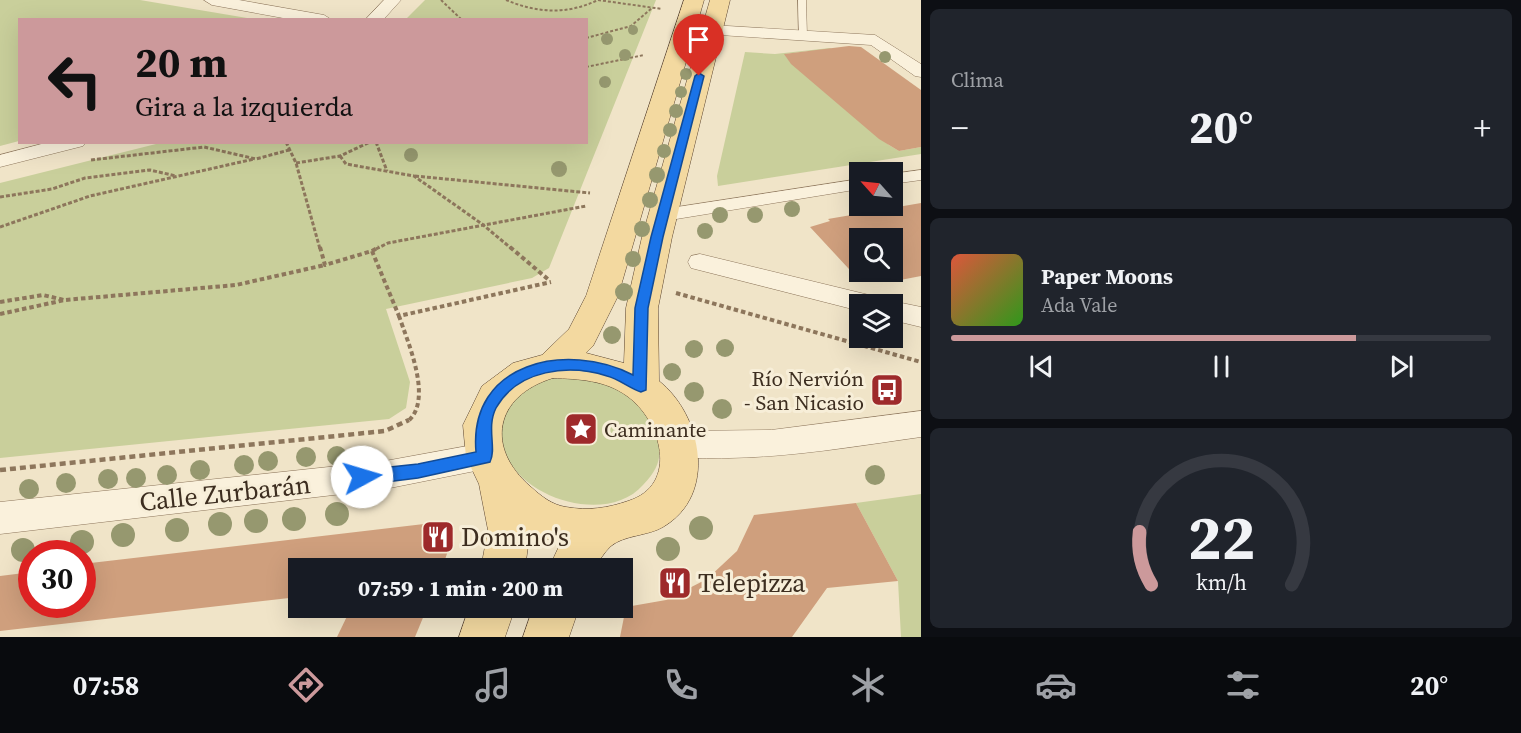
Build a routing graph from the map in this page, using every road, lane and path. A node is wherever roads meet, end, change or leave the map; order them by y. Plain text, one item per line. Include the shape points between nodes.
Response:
1 (212, 0) edge
2 (393, 0) edge
3 (441, 0) edge
4 (506, 0) edge
5 (598, 0) edge
6 (694, 0) edge
7 (720, 0) edge
8 (802, 0) edge
9 (652, 8) junction
10 (662, 9) dead end
11 (313, 18) edge
12 (376, 18) edge
13 (459, 18) edge
14 (711, 30) junction
15 (588, 37) edge
16 (803, 37) junction
17 (644, 55) dead end
18 (588, 67) edge
19 (921, 72) edge
20 (68, 144) edge
21 (287, 144) edge
22 (366, 144) edge
23 (377, 144) edge
24 (289, 150) junction
25 (130, 156) dead end
26 (340, 156) junction
27 (256, 159) junction
28 (0, 161) edge
29 (296, 163) junction
30 (387, 172) junction
31 (921, 175) edge
32 (178, 176) junction
33 (414, 176) junction
34 (903, 177) edge
35 (849, 186) edge
36 (590, 193) dead end
37 (0, 197) edge
38 (586, 206) dead end
39 (664, 215) junction
40 (482, 224) junction
41 (0, 227) edge
42 (372, 251) junction
43 (700, 262) dead end
44 (325, 265) junction
45 (671, 291) dead end
46 (849, 299) edge
47 (65, 300) junction
48 (0, 302) edge
49 (903, 313) edge
50 (0, 314) edge
51 (399, 316) junction
52 (921, 317) edge
53 (921, 362) edge
54 (553, 365) junction
55 (641, 386) junction
56 (921, 424) edge
57 (681, 444) junction
58 (0, 470) edge
59 (491, 472) junction
60 (0, 518) edge
61 (597, 531) junction
62 (505, 558) edge
63 (574, 558) edge
64 (489, 618) edge
65 (553, 618) edge
66 (482, 637) edge
67 (546, 637) edge

1 - 11 street
2 - 12 street
3 - 13 path
4 - 5 path via 562,12 585,8
5 - 9 path
6 - 54 main road via 602,296 581,337
7 - 14 main road
8 - 16 lane
9 - 10 path
9 - 15 path via 630,26
14 - 16 street
14 - 39 main road
16 - 19 street via 875,40
17 - 18 path
20 - 28 street
21 - 24 path
22 - 26 path
23 - 30 path
24 - 27 path
24 - 29 path
25 - 27 path via 204,147
26 - 29 path
26 - 30 path via 346,164
27 - 32 path
29 - 44 path
30 - 33 path
31 - 34 street
32 - 37 path via 150,170 85,177 52,189
32 - 41 path via 90,196
33 - 36 path
33 - 40 path
35 - 39 street
38 - 40 path
39 - 55 main road via 642,308
40 - 42 path via 388,243
40 - 51 path via 551,282
42 - 44 path
42 - 51 path
43 - 46 street
44 - 47 path via 236,285
45 - 53 path
47 - 48 path via 43,295
47 - 50 path
49 - 52 street
51 - 58 path via 420,389 416,412 404,424 385,430
54 - 55 main road via 583,365 614,372
54 - 59 main road via 526,373 504,387 489,407 482,431
55 - 57 main road via 672,420
56 - 57 street via 784,443
57 - 61 main road via 681,466 672,490 654,511 628,525
59 - 60 street, Calle Zurbarán via 385,475
59 - 61 main road via 517,505 541,519 568,528
59 - 62 main road via 509,530
61 - 63 main road
64 - 66 main road
65 - 67 main road

